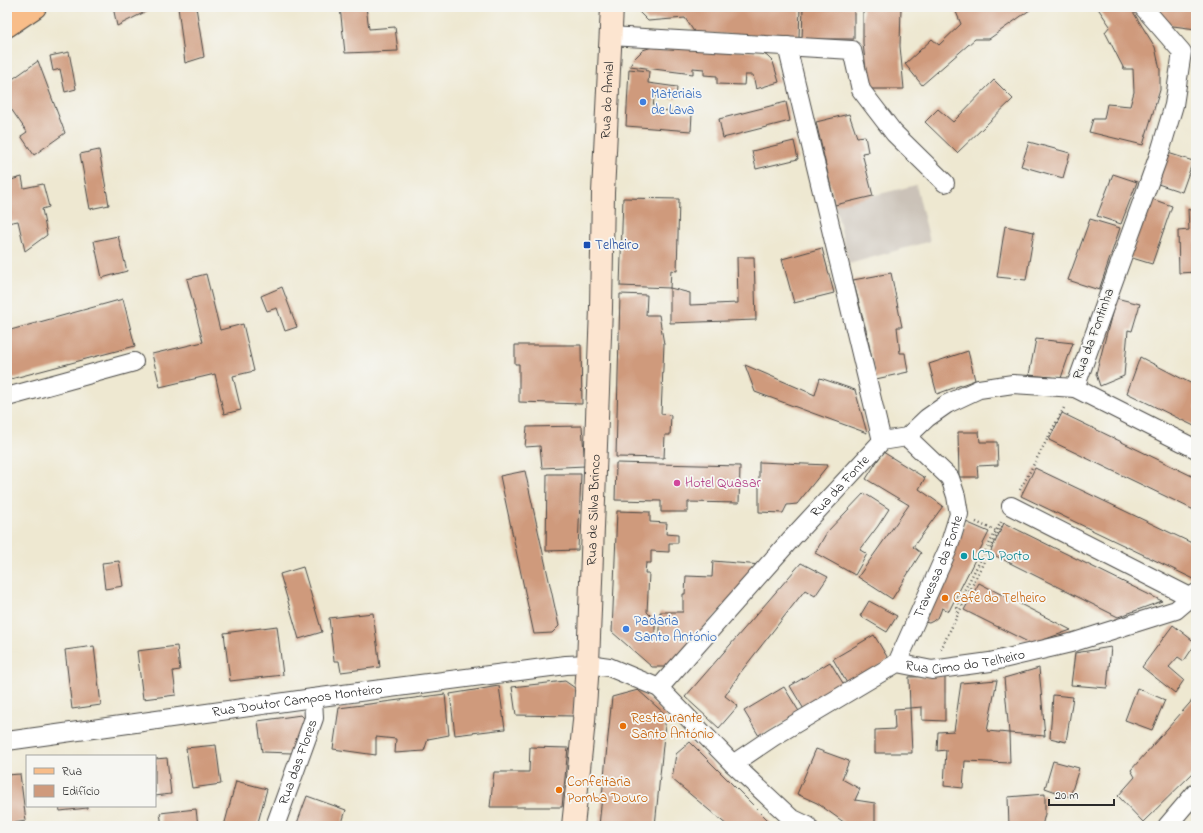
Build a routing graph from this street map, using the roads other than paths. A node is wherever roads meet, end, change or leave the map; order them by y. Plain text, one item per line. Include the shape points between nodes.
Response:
1 (35, 7) edge
2 (612, 7) edge
3 (1149, 14) edge
4 (7, 26) edge
5 (610, 36) junction
6 (788, 46) junction
7 (1189, 50) edge
8 (945, 183) dead end
9 (603, 193) joint
10 (134, 362) dead end
11 (1075, 388) junction
12 (7, 398) edge
13 (907, 437) junction
14 (882, 441) junction
15 (1196, 449) edge
16 (1011, 506) road end
17 (1193, 595) edge
18 (897, 663) junction
19 (588, 664) junction
20 (659, 688) junction
21 (313, 698) junction
22 (7, 741) edge
23 (733, 764) junction
24 (1196, 792) edge
25 (275, 826) edge
26 (573, 826) edge
27 (808, 826) edge
28 (1167, 826) edge

1 - 4 main road
2 - 5 main road, Rua do Amial
3 - 7 street
5 - 6 street
5 - 9 main road, Rua do Amial
6 - 8 street via 852,50 861,90 894,133
6 - 14 street
7 - 11 street, Rua da Fontinha via 1160,152
9 - 19 main road, Rua de Silva Brinco
10 - 12 street
11 - 13 street via 1013,384 979,389 947,404
11 - 15 street, Rua da Fontinha
13 - 14 street
13 - 18 street, Travessa da Fonte via 950,478 959,514 948,549
14 - 20 street, Rua da Fonte via 797,532
16 - 17 street, Rua Cimo do Telheiro
17 - 18 street, Rua Cimo do Telheiro via 1176,610 1071,643 990,662 932,670
18 - 23 street, Rua Cimo do Telheiro via 773,737
19 - 20 street, Rua Doutor Campos Monteiro via 609,667
19 - 21 street, Rua Doutor Campos Monteiro
19 - 26 main road, Rua de Silva Brinco
20 - 23 street
21 - 22 street, Rua Doutor Campos Monteiro
21 - 25 street, Rua das Flores via 314,718
23 - 27 street via 791,818
24 - 28 street

